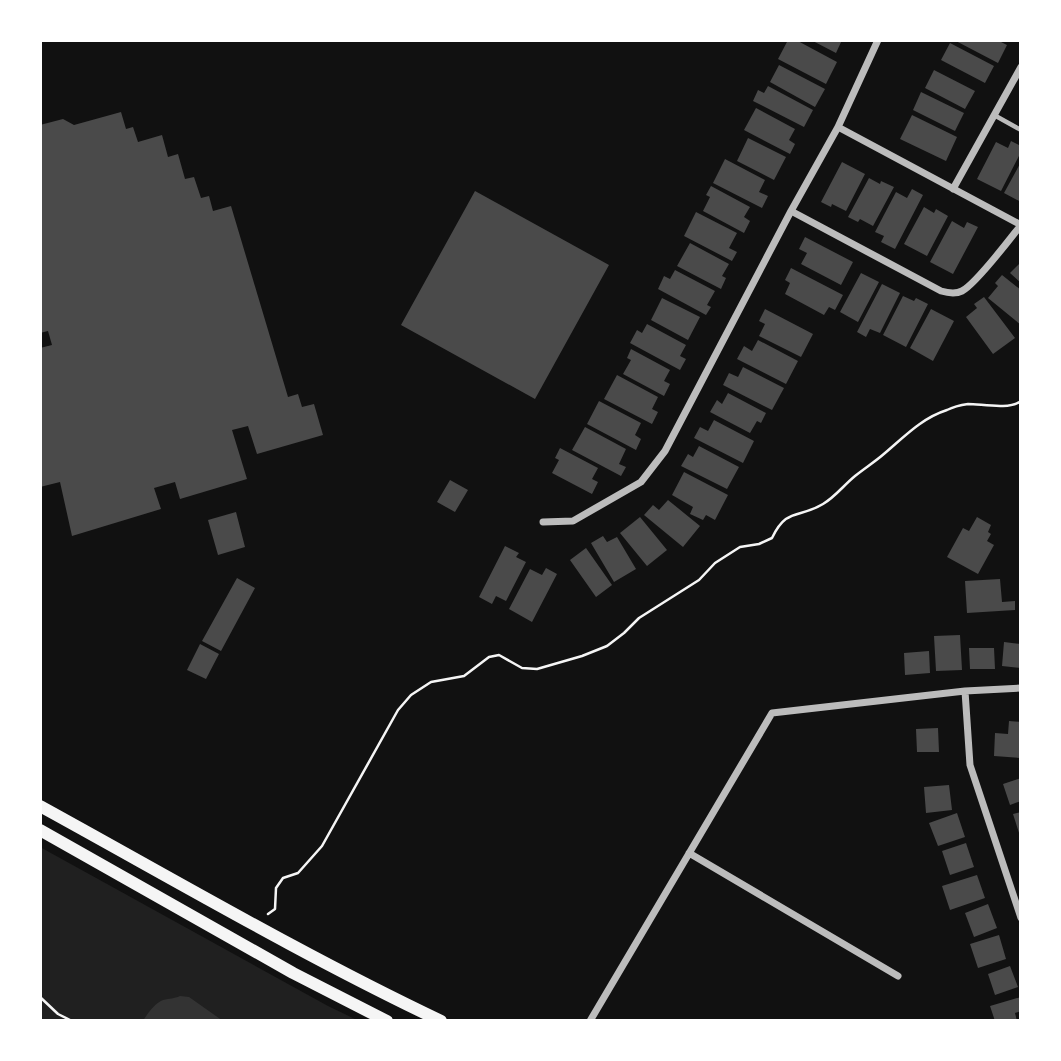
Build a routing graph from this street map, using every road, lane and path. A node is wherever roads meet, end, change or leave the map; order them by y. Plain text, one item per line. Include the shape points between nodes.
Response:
1 (878, 40) edge
2 (1021, 67) edge
3 (994, 115) junction
4 (838, 127) junction
5 (1021, 130) edge
6 (953, 189) junction
7 (791, 211) junction
8 (1021, 225) edge
9 (1021, 401) edge
10 (543, 522) dead end
11 (1021, 688) edge
12 (965, 691) junction
13 (40, 806) edge
14 (40, 831) edge
15 (689, 853) junction
16 (268, 914) dead end
17 (1021, 918) edge
18 (898, 976) dead end
19 (40, 997) edge
20 (72, 1021) edge
21 (387, 1021) edge
22 (441, 1021) edge
23 (590, 1021) edge

1 - 4 street
2 - 3 street
3 - 5 lane
3 - 6 street
4 - 6 street
4 - 7 street
6 - 8 street
7 - 8 street via 949,293 971,285
7 - 10 street via 665,450 641,482 573,522
9 - 16 path via 965,404 922,422 825,503 790,515 772,538 740,547 715,563 699,580 639,618 607,646 537,669 522,668 499,655 489,657 464,676 431,682 411,695 398,710 322,846 298,873 283,878 276,888 275,909
11 - 12 street
12 - 15 street via 772,713
12 - 17 street via 970,765
13 - 22 main road via 309,955
14 - 21 main road
15 - 18 street
15 - 23 street
19 - 20 path

